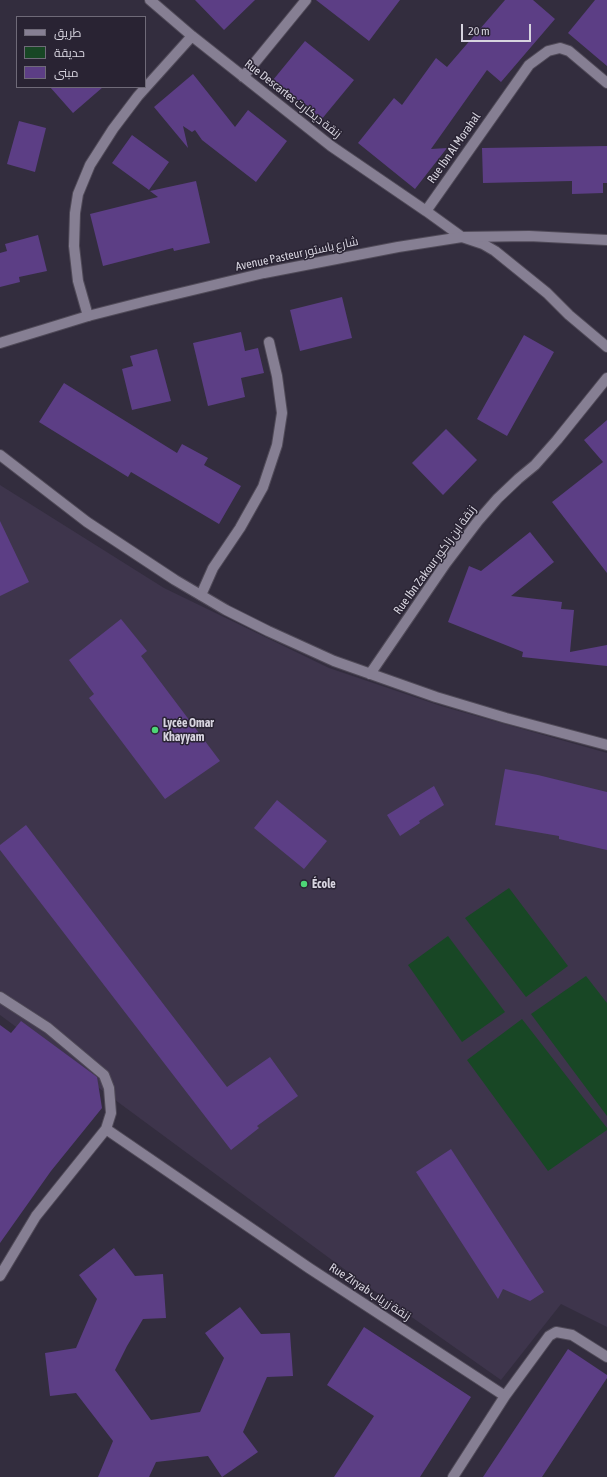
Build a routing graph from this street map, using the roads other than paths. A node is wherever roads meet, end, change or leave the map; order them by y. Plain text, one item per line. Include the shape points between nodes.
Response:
1 (150, 0) edge
2 (306, 0) edge
3 (192, 36) junction
4 (244, 77) junction
5 (607, 82) edge
6 (146, 87) edge
7 (145, 88) edge
8 (426, 210) junction
9 (462, 237) junction
10 (607, 240) edge
11 (88, 316) junction
12 (269, 342) dead end
13 (0, 343) edge
14 (607, 347) edge
15 (607, 378) edge
16 (2, 460) edge
17 (201, 595) junction
18 (370, 674) junction
19 (607, 745) edge
20 (0, 997) edge
21 (106, 1129) junction
22 (0, 1276) edge
23 (607, 1357) edge
24 (505, 1396) junction
25 (453, 1477) edge

1 - 3 street, Rue Descartes زنقة ديكارت
2 - 4 street
3 - 4 street, Rue Descartes زنقة ديكارت
3 - 6 street
4 - 8 street, Rue Descartes زنقة ديكارت via 332,146
5 - 8 street, Rue Ibn Al Morahal via 569,51 560,48 548,51 529,65
7 - 11 street via 113,129 90,165 78,194 74,246 78,281
8 - 9 street
9 - 10 street, Avenue Pasteur شارع باستور via 529,236
9 - 11 street, Avenue Pasteur شارع باستور via 350,255 272,271
9 - 14 street via 495,250
11 - 13 street, Avenue Pasteur شارع باستور
12 - 17 street via 282,413 277,445 263,487 214,568
15 - 18 street, Rue Ibn Zakour زنقة ابن زاكور via 558,440 478,520
16 - 17 street via 87,522
17 - 18 street via 268,631 334,661
18 - 19 street via 506,718
20 - 21 street via 48,1028 104,1075 109,1088 112,1113
21 - 22 street via 36,1216
21 - 24 street, Rue Ziryab زنقة زرياب via 309,1268
23 - 24 street via 577,1338 556,1332 549,1336
24 - 25 street

